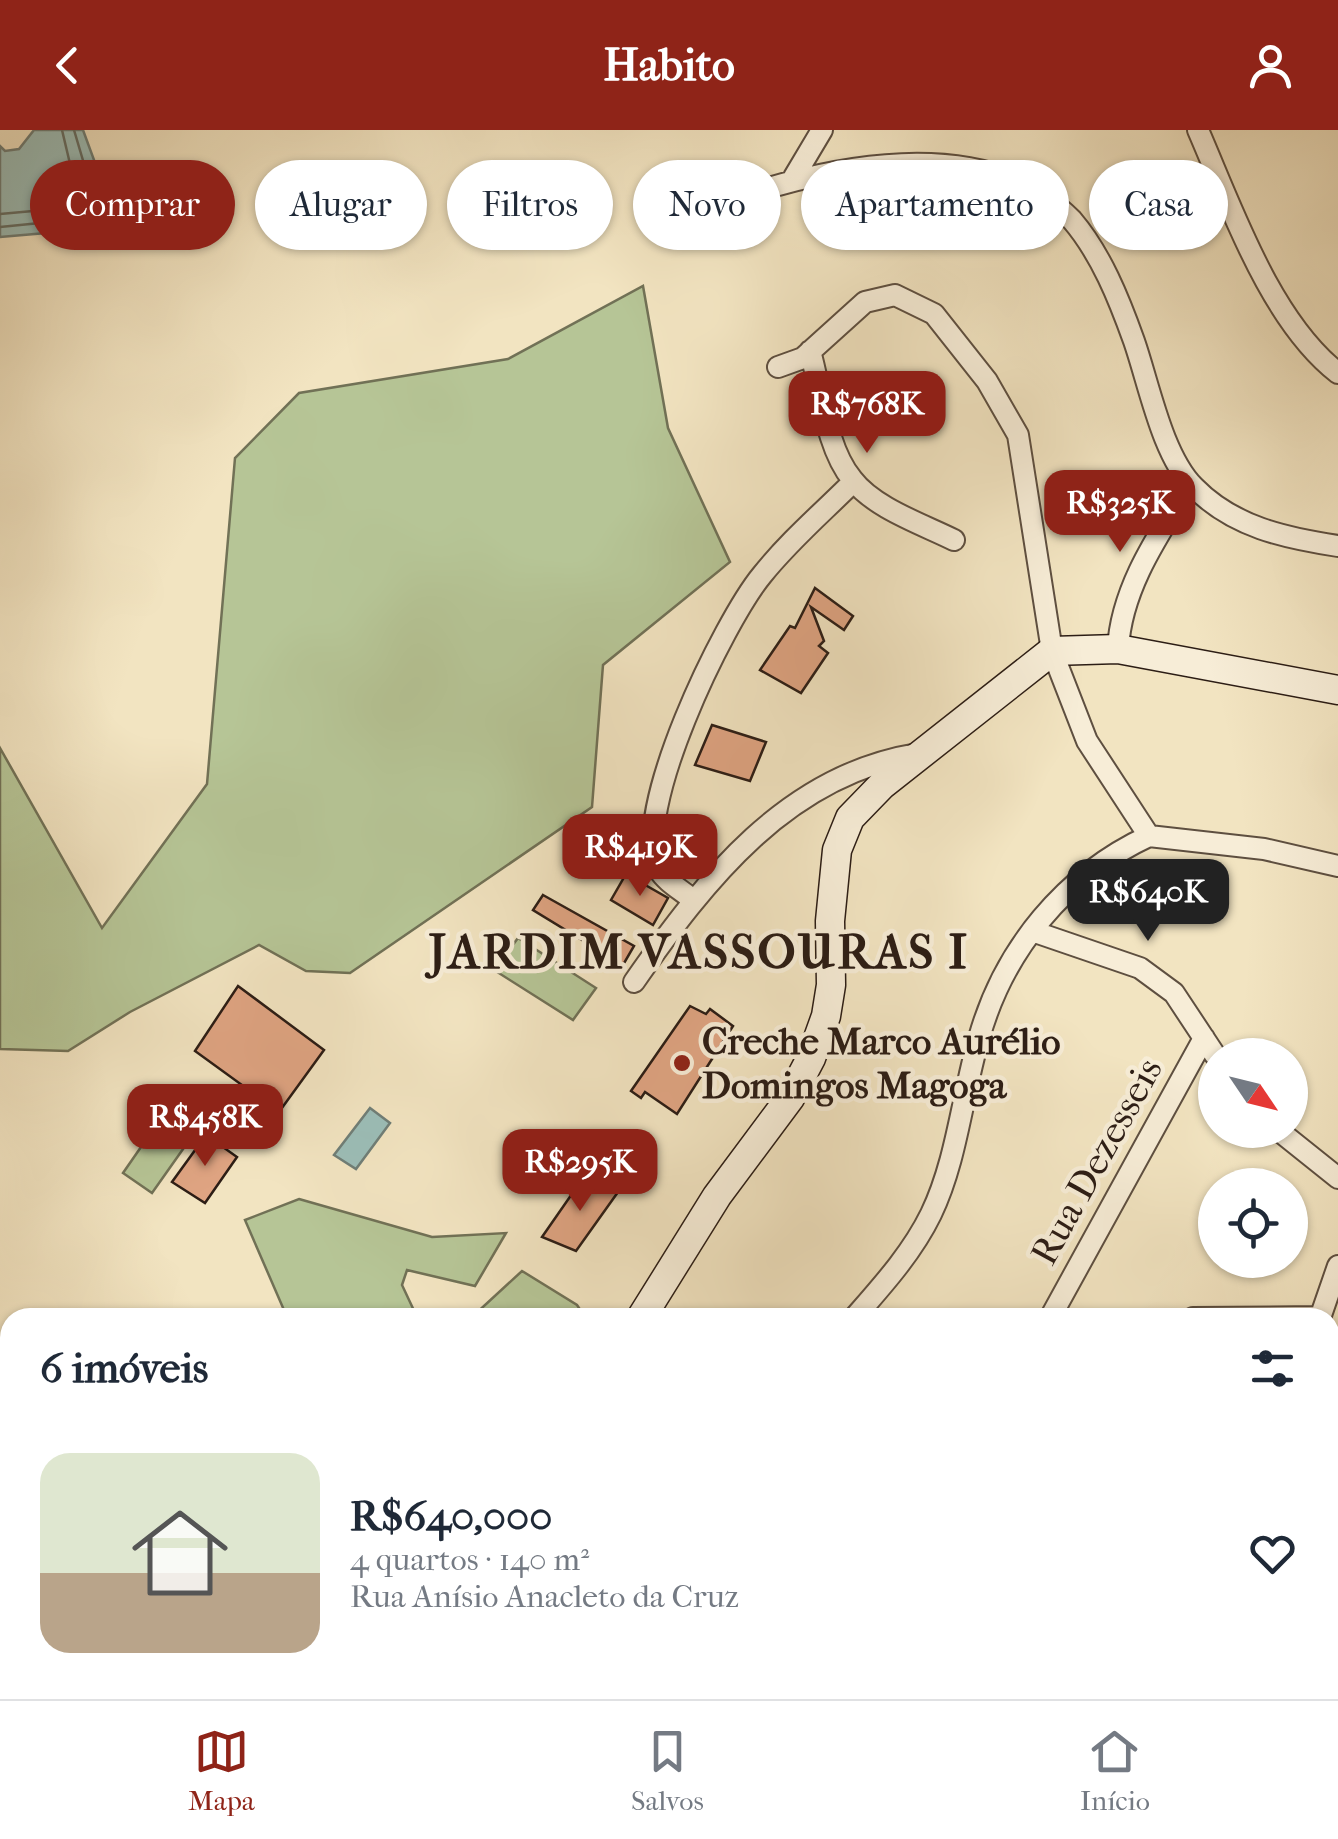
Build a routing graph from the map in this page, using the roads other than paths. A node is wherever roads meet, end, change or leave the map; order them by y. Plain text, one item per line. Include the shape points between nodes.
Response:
1 (822, 130) edge
2 (1198, 130) edge
3 (794, 177) junction
4 (781, 182) edge
5 (810, 351) junction
6 (778, 367) dead end
7 (1338, 373) edge
8 (853, 482) junction
9 (1190, 484) junction
10 (954, 540) dead end
11 (1338, 546) edge
12 (1118, 648) junction
13 (1052, 651) junction
14 (1338, 690) edge
15 (919, 754) junction
16 (1149, 836) junction
17 (1338, 866) edge
18 (693, 900) junction
19 (1032, 931) junction
20 (634, 982) dead end
21 (1204, 1038) edge
22 (1198, 1065) edge
23 (1300, 1148) edge
24 (1338, 1178) edge
25 (1338, 1266) edge
26 (647, 1308) edge
27 (862, 1308) edge
28 (1056, 1308) edge
29 (1323, 1308) edge

1 - 3 street
2 - 7 street via 1274,295 1302,338
3 - 4 street
3 - 9 street via 850,164 958,161 989,165 1030,185 1072,219 1116,291 1169,447
5 - 6 street
5 - 8 street
5 - 13 street via 865,302 883,296 915,301 944,327 1018,435
8 - 10 street
8 - 18 street via 762,574 728,624 662,780 654,856 661,873
9 - 11 street via 1252,526
9 - 12 street via 1137,576
12 - 13 main road
12 - 14 main road
13 - 15 main road
13 - 16 street via 1086,742
15 - 18 street via 874,761 836,778 733,854
15 - 26 main road via 850,818 837,850 831,985 811,1058
16 - 17 street via 1264,849
16 - 19 street via 1091,867
18 - 20 street
19 - 21 street via 1140,968 1174,993
19 - 27 street via 993,995 932,1213
22 - 28 street, Rua Dezesseis
23 - 24 street
25 - 29 street

